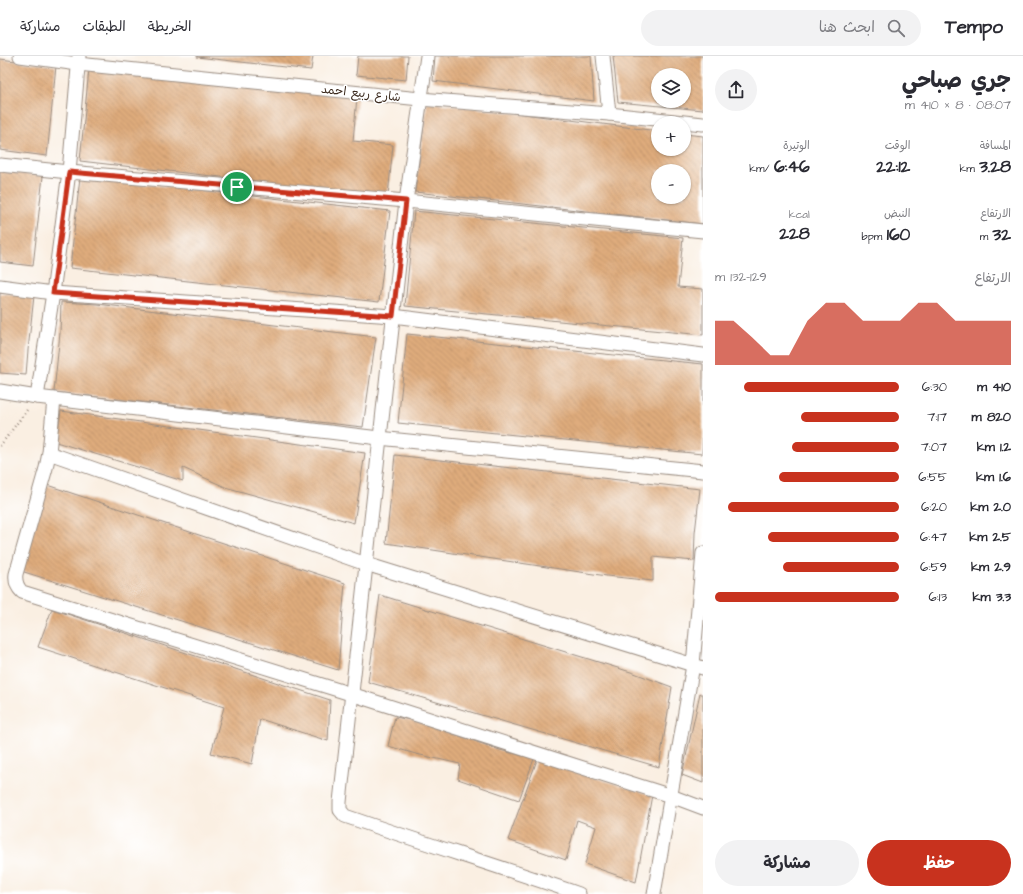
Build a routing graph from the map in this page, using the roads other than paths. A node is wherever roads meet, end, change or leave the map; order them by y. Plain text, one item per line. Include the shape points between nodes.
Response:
1 (20, 56) edge
2 (427, 56) edge
3 (603, 56) edge
4 (78, 60) edge
5 (420, 99) junction
6 (609, 114) junction
7 (703, 124) edge
8 (0, 165) edge
9 (69, 172) junction
10 (406, 201) junction
11 (703, 231) edge
12 (0, 286) edge
13 (53, 293) junction
14 (393, 316) junction
15 (703, 355) edge
16 (0, 391) edge
17 (37, 397) junction
18 (54, 399) junction
19 (379, 438) junction
20 (49, 453) junction
21 (703, 471) edge
22 (703, 553) edge
23 (366, 564) junction
24 (698, 666) edge
25 (351, 694) junction
26 (671, 796) junction
27 (703, 808) edge
28 (579, 894) edge
29 (654, 894) edge

1 - 4 street, شارع ربيع احمد
2 - 5 street
3 - 6 street
4 - 5 street, شارع ربيع احمد
4 - 9 street
5 - 6 street, شارع ربيع احمد
5 - 10 street
6 - 7 street, شارع ربيع احمد
8 - 9 street
9 - 10 street
9 - 13 street
10 - 11 street
10 - 14 street
12 - 13 street
13 - 14 street
13 - 17 street
14 - 15 street
14 - 19 street
16 - 17 street
17 - 18 street
18 - 19 street
18 - 20 street
19 - 21 street
19 - 23 street
20 - 23 street
20 - 25 street via 16,574 18,589
22 - 24 street
23 - 24 street
23 - 25 street
24 - 26 street
25 - 26 street
25 - 28 street via 340,805 340,810 345,816
26 - 27 street
26 - 29 street

